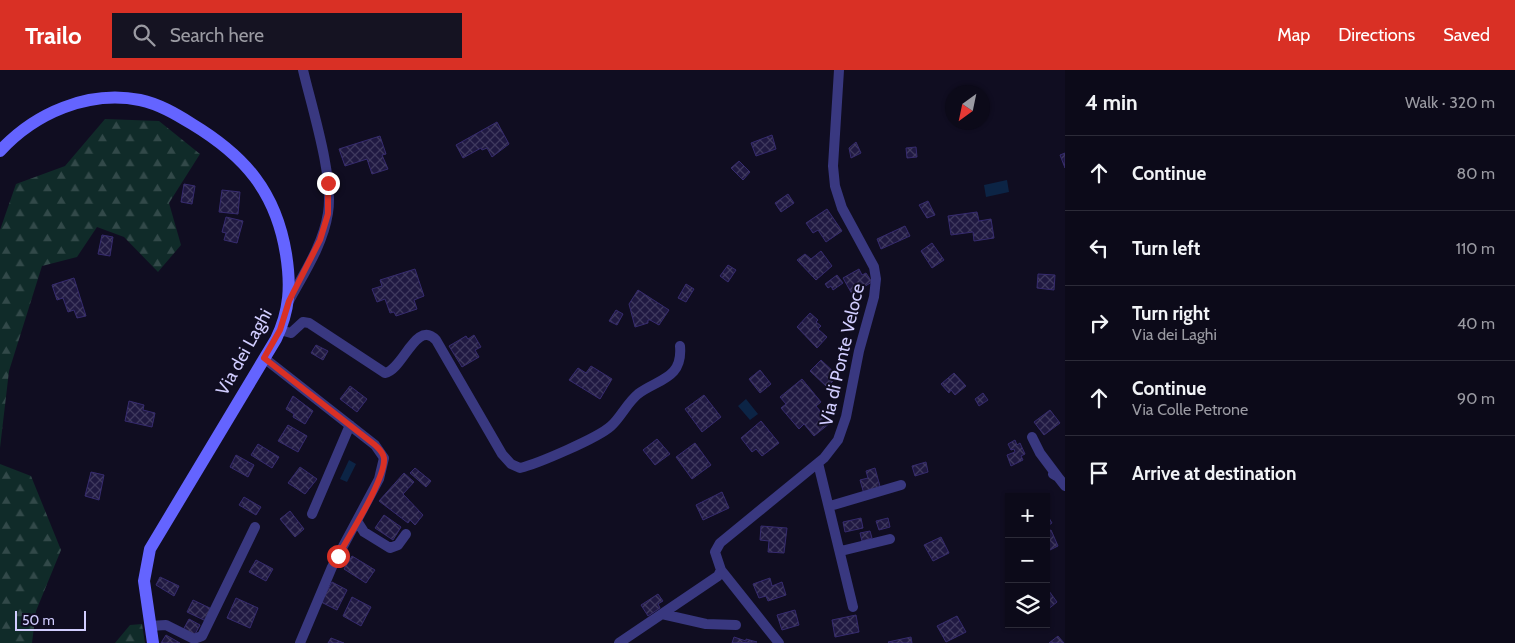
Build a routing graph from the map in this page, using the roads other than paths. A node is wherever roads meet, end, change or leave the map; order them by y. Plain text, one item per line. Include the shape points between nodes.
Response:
1 (303, 70) edge
2 (838, 70) edge
3 (0, 151) edge
4 (289, 301) junction
5 (280, 330) junction
6 (680, 346) dead end
7 (264, 358) junction
8 (350, 425) junction
9 (1032, 437) dead end
10 (818, 463) junction
11 (1047, 473) dead end
12 (1058, 477) junction
13 (900, 485) dead end
14 (1065, 486) edge
15 (830, 506) junction
16 (312, 514) dead end
17 (357, 521) junction
18 (256, 528) dead end
19 (406, 534) dead end
20 (890, 539) dead end
21 (841, 551) junction
22 (722, 575) junction
23 (853, 607) dead end
24 (662, 614) junction
25 (736, 625) dead end
26 (150, 626) junction
27 (153, 643) edge
28 (300, 643) edge
29 (619, 643) edge
30 (779, 643) edge

1 - 4 street via 328,183 329,205 320,240
2 - 10 street, Via di Ponte Veloce via 834,186 842,208 874,267 876,285 843,429 834,446
3 - 4 main road, Via dei Laghi via 16,135 39,120 66,106 88,100 139,100 179,116 241,161 268,195 285,248
4 - 5 main road, Via dei Laghi
5 - 6 street via 291,333 302,322 309,323 385,373 394,369 417,338 431,336 502,454 520,468 609,428 636,396 670,375 680,358
5 - 7 main road, Via dei Laghi
7 - 8 street
7 - 26 main road, Via dei Laghi via 150,549 144,581
8 - 16 street
8 - 17 street via 378,448 384,458 379,479
9 - 12 street via 1040,454
10 - 15 street
10 - 22 street, Via di Ponte Veloce via 720,542 715,552
11 - 12 street
12 - 14 street
13 - 15 street
15 - 21 street
17 - 19 street via 364,532 390,548 398,545
17 - 28 street via 328,576
18 - 26 street via 202,636 194,639 166,625
20 - 21 street
21 - 23 street
22 - 24 street
22 - 30 street
24 - 25 street via 706,624
24 - 29 street
26 - 27 main road, Via dei Laghi

